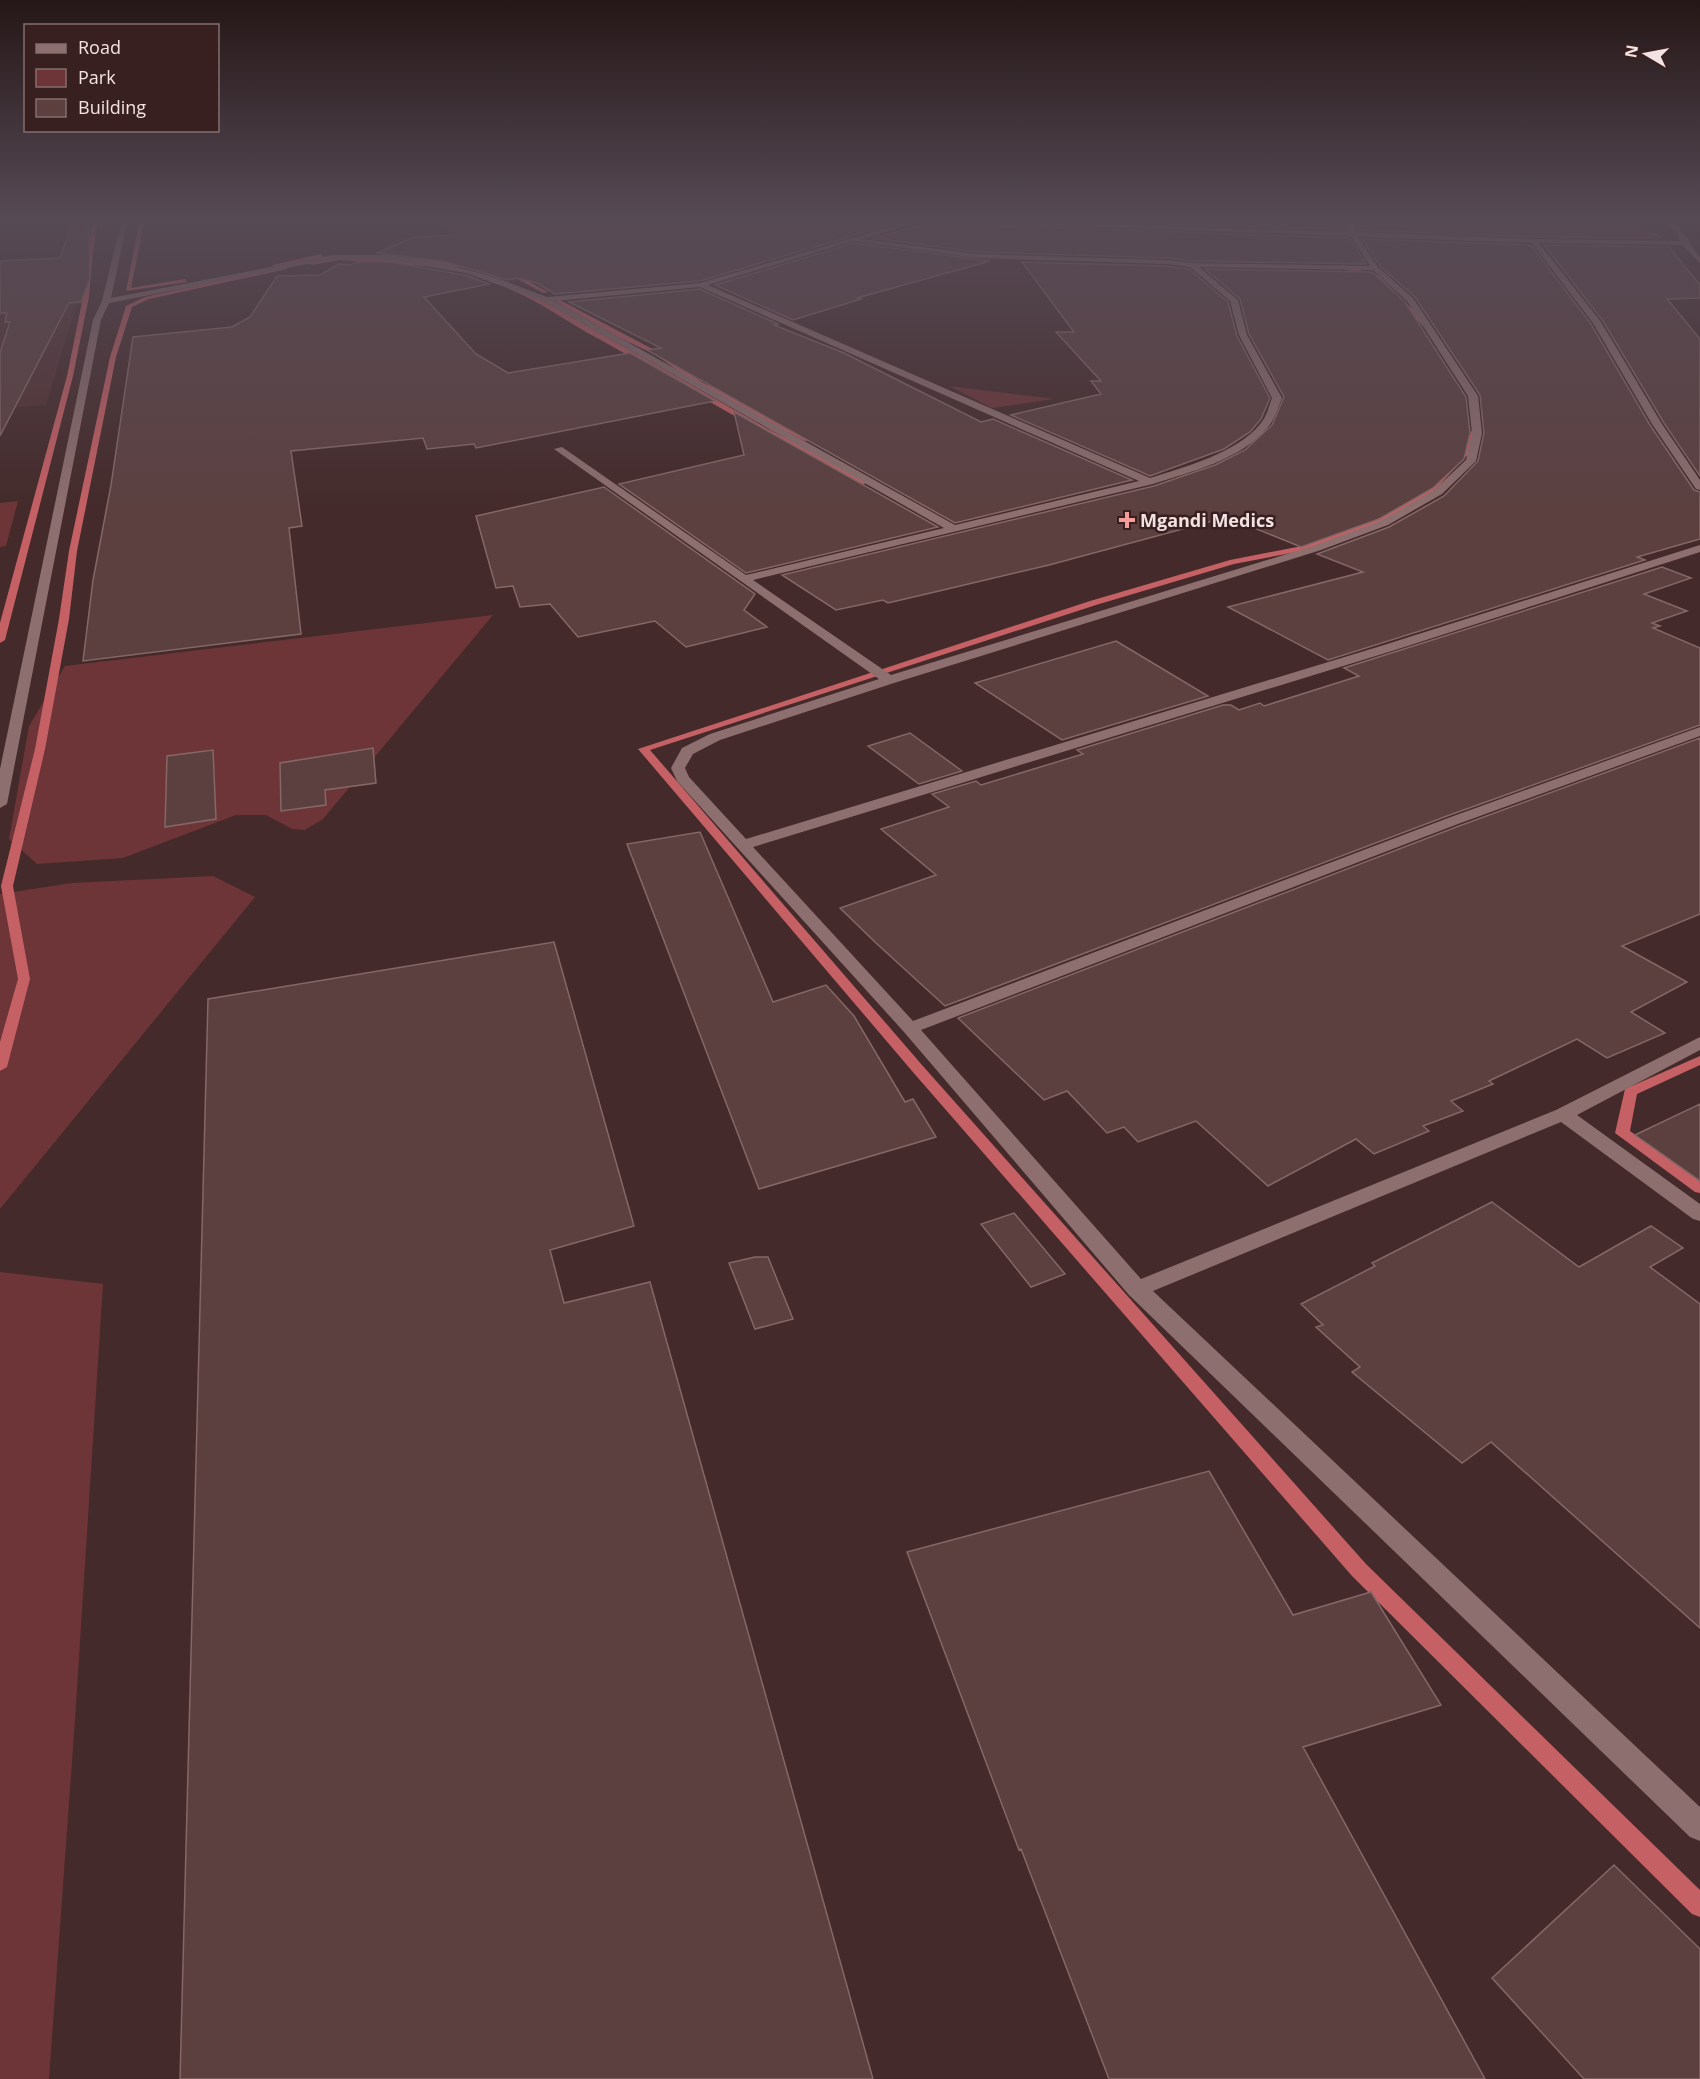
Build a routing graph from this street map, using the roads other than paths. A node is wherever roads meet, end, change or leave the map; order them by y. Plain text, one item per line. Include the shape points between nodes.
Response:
1 (99, 315) edge
2 (574, 315) edge
3 (769, 315) edge
4 (1238, 315) edge
5 (1420, 315) edge
6 (1592, 315) edge
7 (559, 449) dead end
8 (1149, 482) junction
9 (1700, 487) edge
10 (952, 528) junction
11 (1700, 548) edge
12 (746, 578) junction
13 (889, 680) junction
14 (1700, 731) edge
15 (0, 804) edge
16 (744, 845) junction
17 (910, 1028) junction
18 (1700, 1043) edge
19 (1563, 1114) junction
20 (1700, 1214) edge
21 (1137, 1289) junction
22 (1700, 1827) edge

1 - 15 street
2 - 10 street
3 - 8 street
4 - 8 street via 1244,335 1277,398 1264,427 1250,439 1198,466
5 - 13 street via 1473,396 1477,433 1472,461 1438,492 1384,523 1317,548
6 - 9 street
7 - 12 street
8 - 10 street
10 - 12 street
11 - 16 street via 1377,652
12 - 13 street
13 - 16 street via 715,737 687,752 678,768 682,778
14 - 17 street
16 - 17 street
17 - 21 street
18 - 19 street
19 - 20 street
19 - 21 street
21 - 22 street

